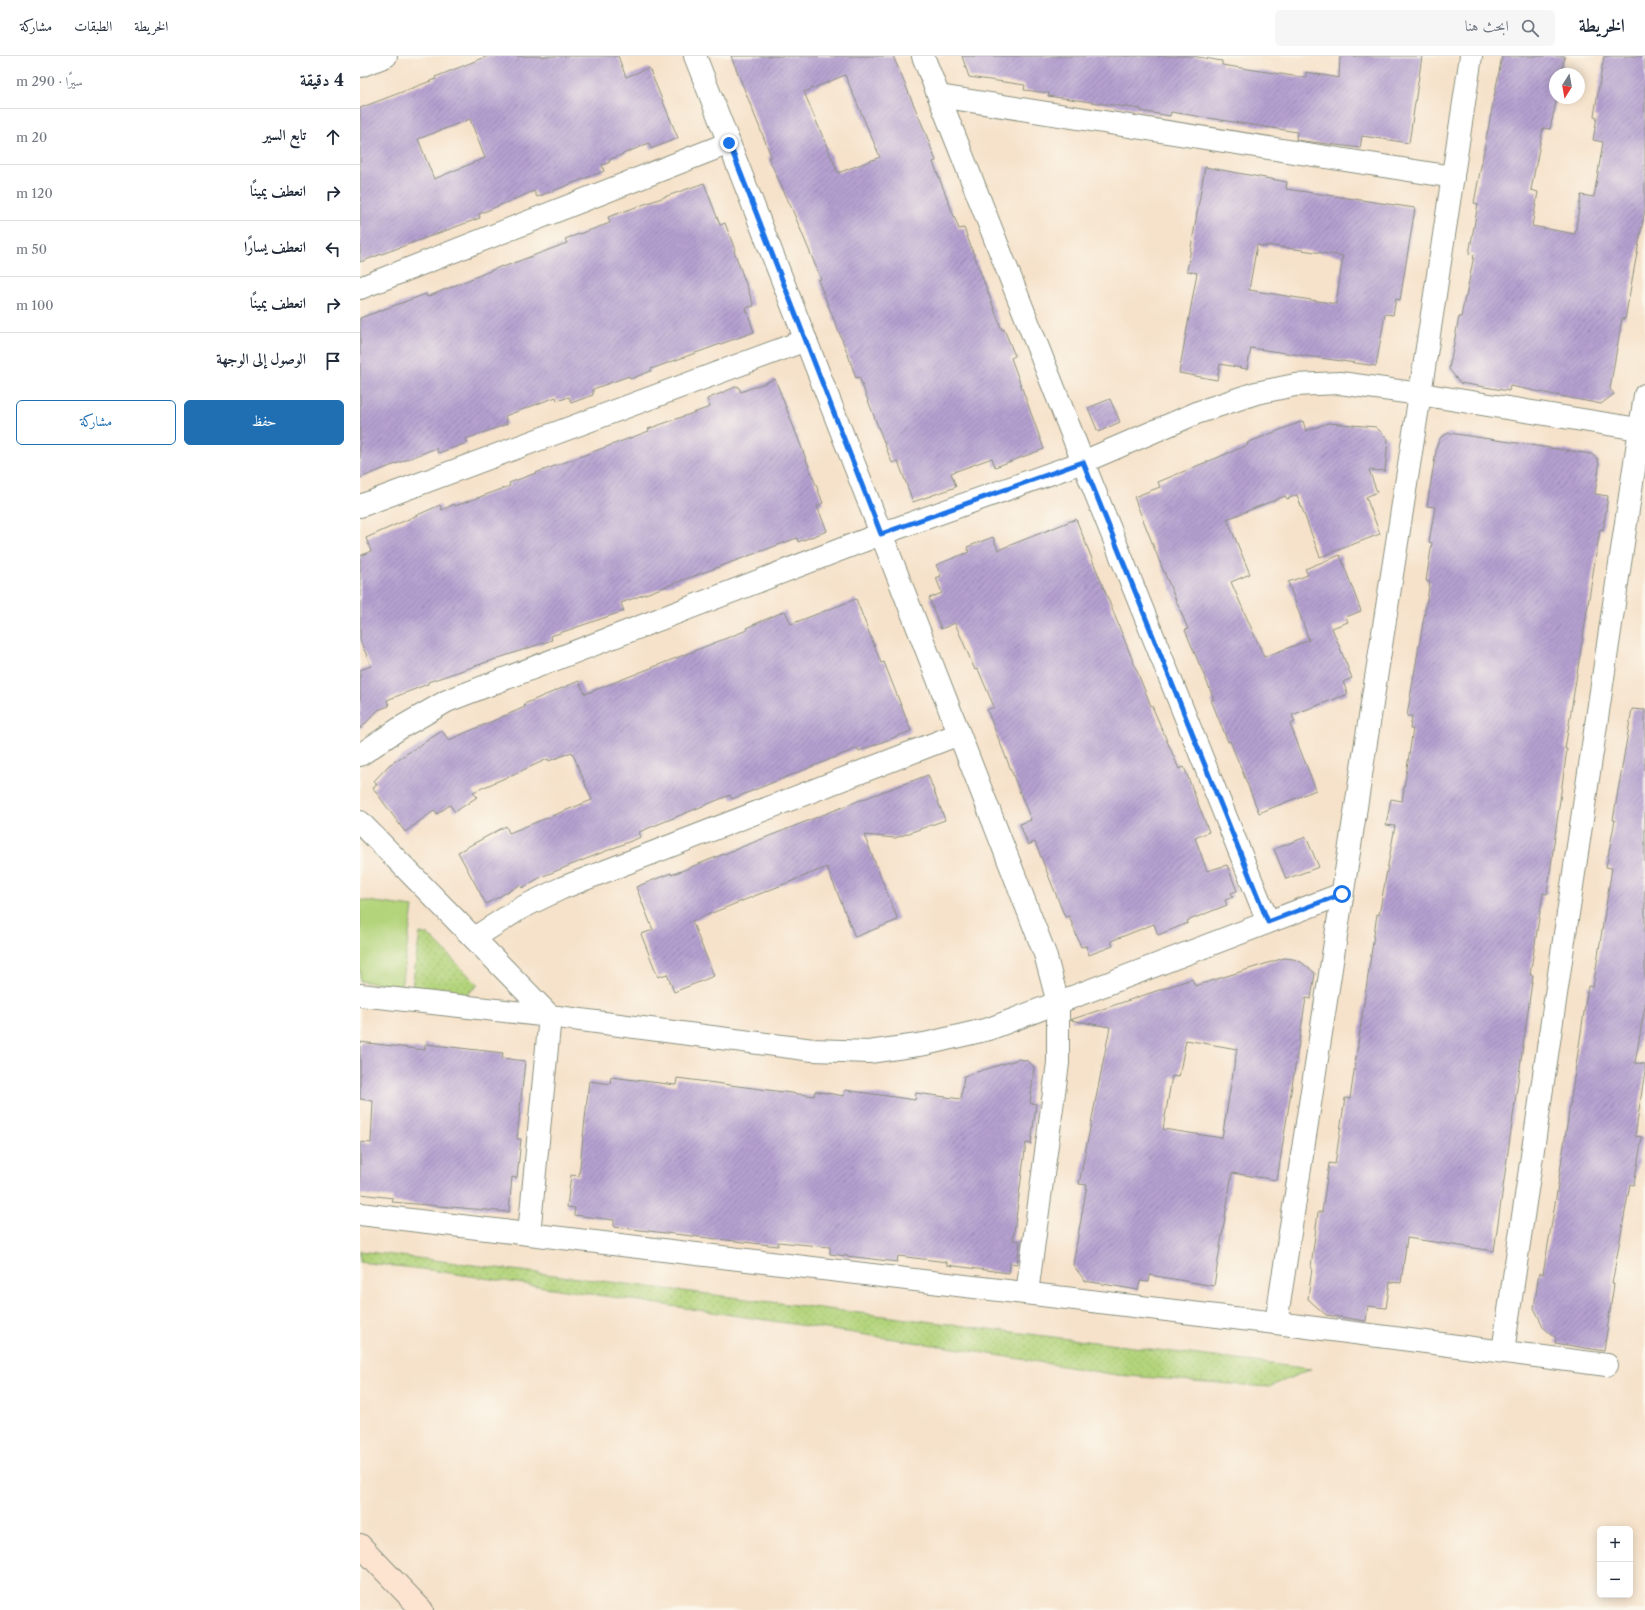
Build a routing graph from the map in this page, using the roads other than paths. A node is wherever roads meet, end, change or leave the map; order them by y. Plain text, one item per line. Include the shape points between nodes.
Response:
1 (386, 56) edge
2 (695, 56) edge
3 (923, 56) edge
4 (1471, 56) edge
5 (360, 66) edge
6 (939, 96) junction
7 (729, 143) junction
8 (1453, 177) junction
9 (360, 288) edge
10 (806, 340) junction
11 (1420, 394) junction
12 (1645, 395) edge
13 (1642, 429) edge
14 (1083, 462) junction
15 (360, 506) edge
16 (881, 534) junction
17 (959, 734) junction
18 (360, 756) edge
19 (360, 822) edge
20 (1342, 894) junction
21 (1268, 922) junction
22 (474, 938) junction
23 (360, 995) edge
24 (1058, 1003) junction
25 (550, 1016) junction
26 (360, 1214) edge
27 (528, 1234) junction
28 (1027, 1293) junction
29 (1276, 1323) junction
30 (1502, 1351) junction
31 (1607, 1364) dead end
32 (360, 1545) edge
33 (422, 1610) edge

1 - 5 street
2 - 7 street
3 - 6 street
4 - 8 street
6 - 8 street
6 - 14 street
7 - 9 street
7 - 10 street
8 - 11 street
10 - 15 street
10 - 16 street
11 - 13 street
11 - 14 street via 1340,383 1295,385 1256,393 1199,412
11 - 20 street
12 - 13 street
13 - 30 street
14 - 16 street
14 - 21 street
16 - 17 street
16 - 18 street via 447,701 400,728
17 - 22 street via 562,888 521,908
17 - 24 street via 1045,954
19 - 22 street
20 - 21 street
20 - 29 street
21 - 24 street
22 - 25 street
23 - 25 street
24 - 25 street via 989,1028 925,1044 869,1052 813,1050
24 - 28 street via 1058,1063
25 - 27 street
26 - 27 street
27 - 28 street
28 - 29 street
29 - 30 street
30 - 31 street
32 - 33 street

